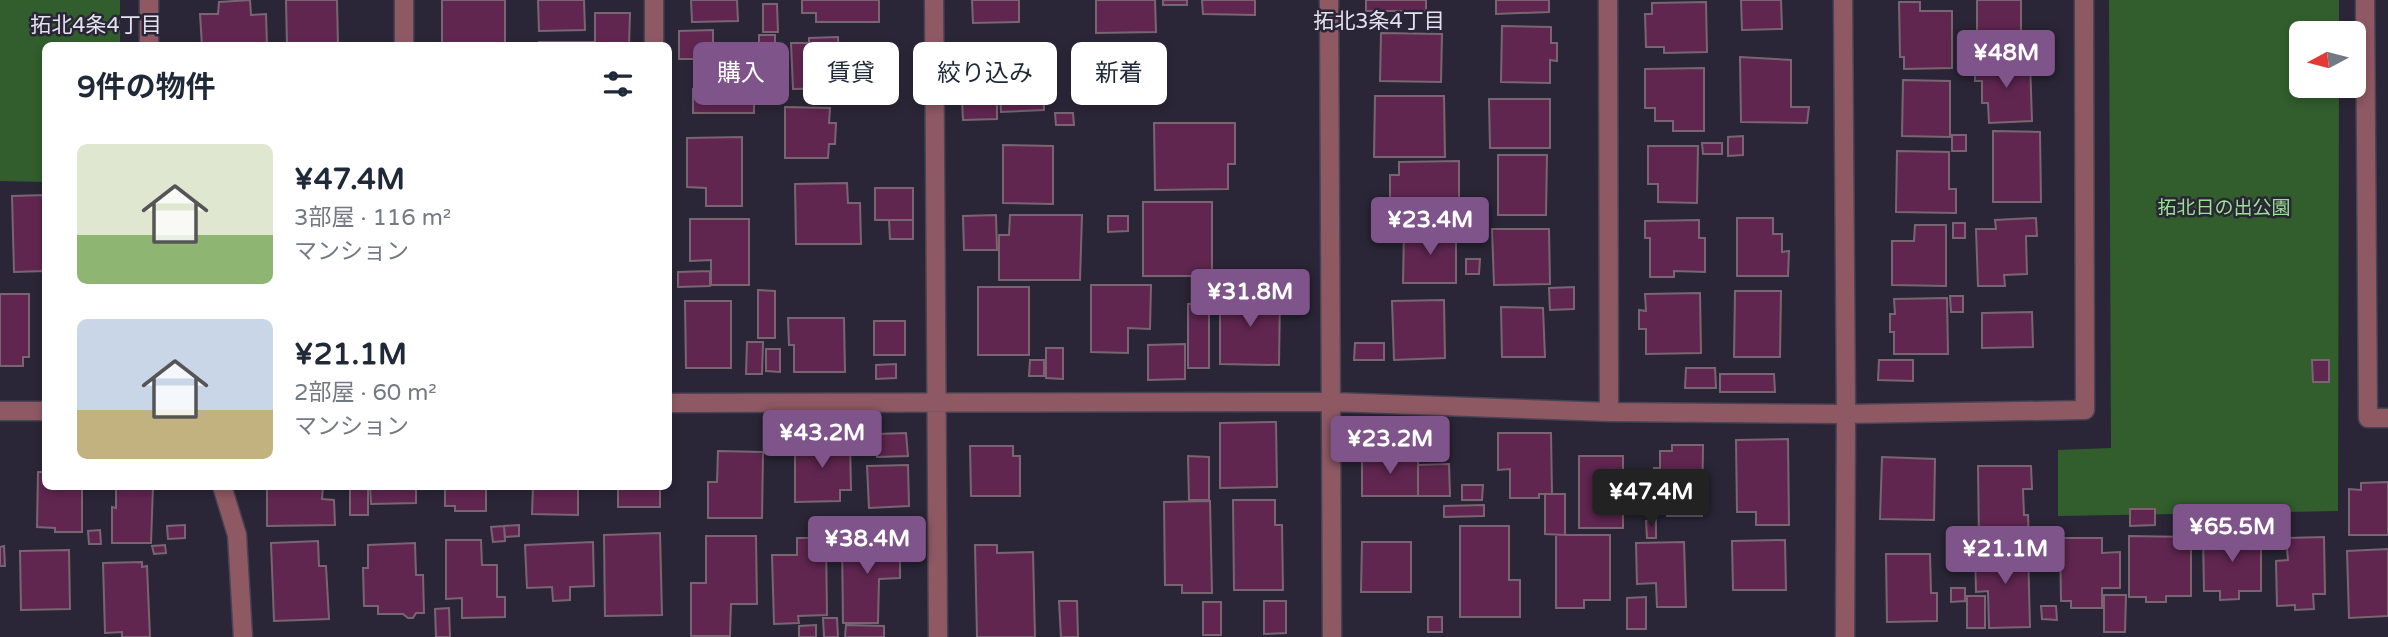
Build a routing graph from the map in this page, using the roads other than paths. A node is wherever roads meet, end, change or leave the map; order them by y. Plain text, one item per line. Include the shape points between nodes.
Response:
1 (149, 0) edge
2 (404, 0) edge
3 (654, 0) edge
4 (934, 0) edge
5 (1329, 0) edge
6 (1608, 0) edge
7 (1843, 0) edge
8 (2084, 0) edge
9 (2365, 0) edge
10 (149, 42) edge
11 (404, 42) edge
12 (654, 42) edge
13 (1332, 402) junction
14 (672, 403) edge
15 (937, 403) junction
16 (0, 411) edge
17 (42, 411) edge
18 (1609, 412) junction
19 (1846, 414) junction
20 (2388, 418) edge
21 (223, 490) edge
22 (243, 637) edge
23 (938, 637) edge
24 (1332, 637) edge
25 (1845, 637) edge

1 - 10 street
2 - 11 street
3 - 12 street
4 - 15 street
5 - 13 street
6 - 18 street
7 - 19 street
8 - 19 street via 2085,410
9 - 20 street via 2368,418
13 - 15 street
13 - 18 street
13 - 24 street
14 - 15 street
15 - 23 street
16 - 17 street
18 - 19 street
19 - 25 street
21 - 22 street via 237,535

